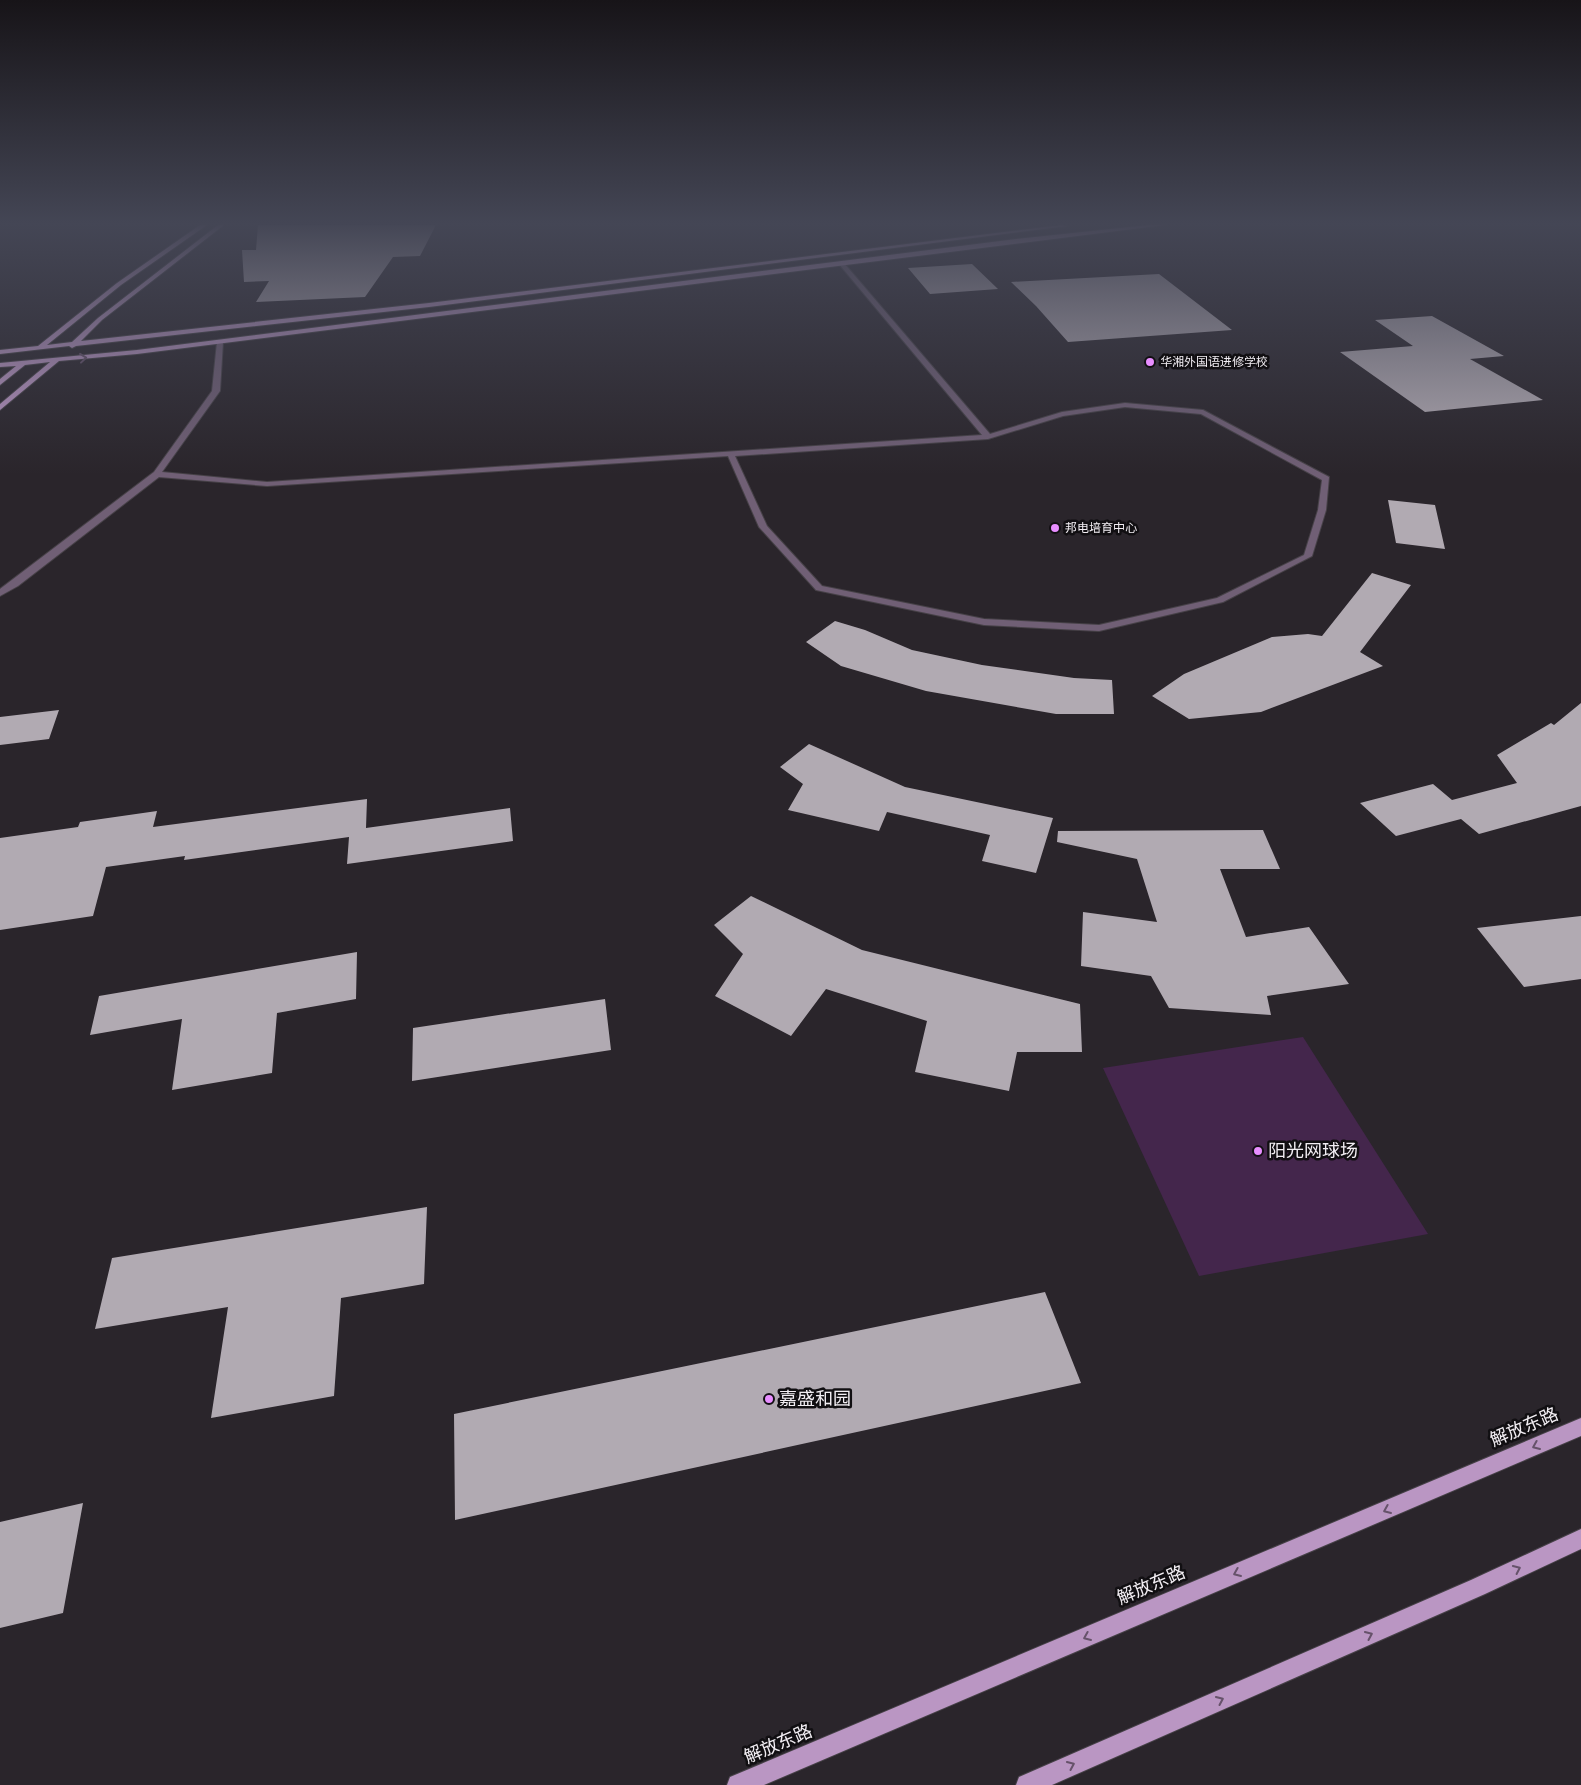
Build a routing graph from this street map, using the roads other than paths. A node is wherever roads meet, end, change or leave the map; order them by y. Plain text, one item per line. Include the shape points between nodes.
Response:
1 (88, 308) edge
2 (114, 308) edge
3 (400, 308) edge
4 (485, 308) edge
5 (879, 308) edge
6 (220, 342) junction
7 (73, 345) junction
8 (39, 349) junction
9 (0, 352) edge
10 (56, 360) junction
11 (22, 364) junction
12 (0, 365) edge
13 (0, 383) edge
14 (0, 408) edge
15 (988, 436) junction
16 (730, 453) junction
17 (157, 474) junction
18 (0, 593) edge
19 (1581, 1427) edge
20 (1581, 1539) edge
21 (738, 1785) edge
22 (1027, 1785) edge

1 - 8 main road
2 - 7 main road
3 - 7 main road
4 - 6 main road
5 - 15 street
10 -> 6 main road
6 - 17 street via 216,391
7 - 8 main road
7 - 10 main road
8 - 9 main road
8 - 11 main road
10 - 11 main road
10 - 14 main road
11 - 12 main road
11 - 13 main road
15 - 16 street
15 - 16 street via 1062,414 1125,405 1204,412 1326,478 1322,510 1308,556 1220,600 1098,628 984,622 819,588 763,527
16 - 17 street via 267,484
17 - 18 street
19 -> 21 main road, 解放东路
22 -> 20 main road

